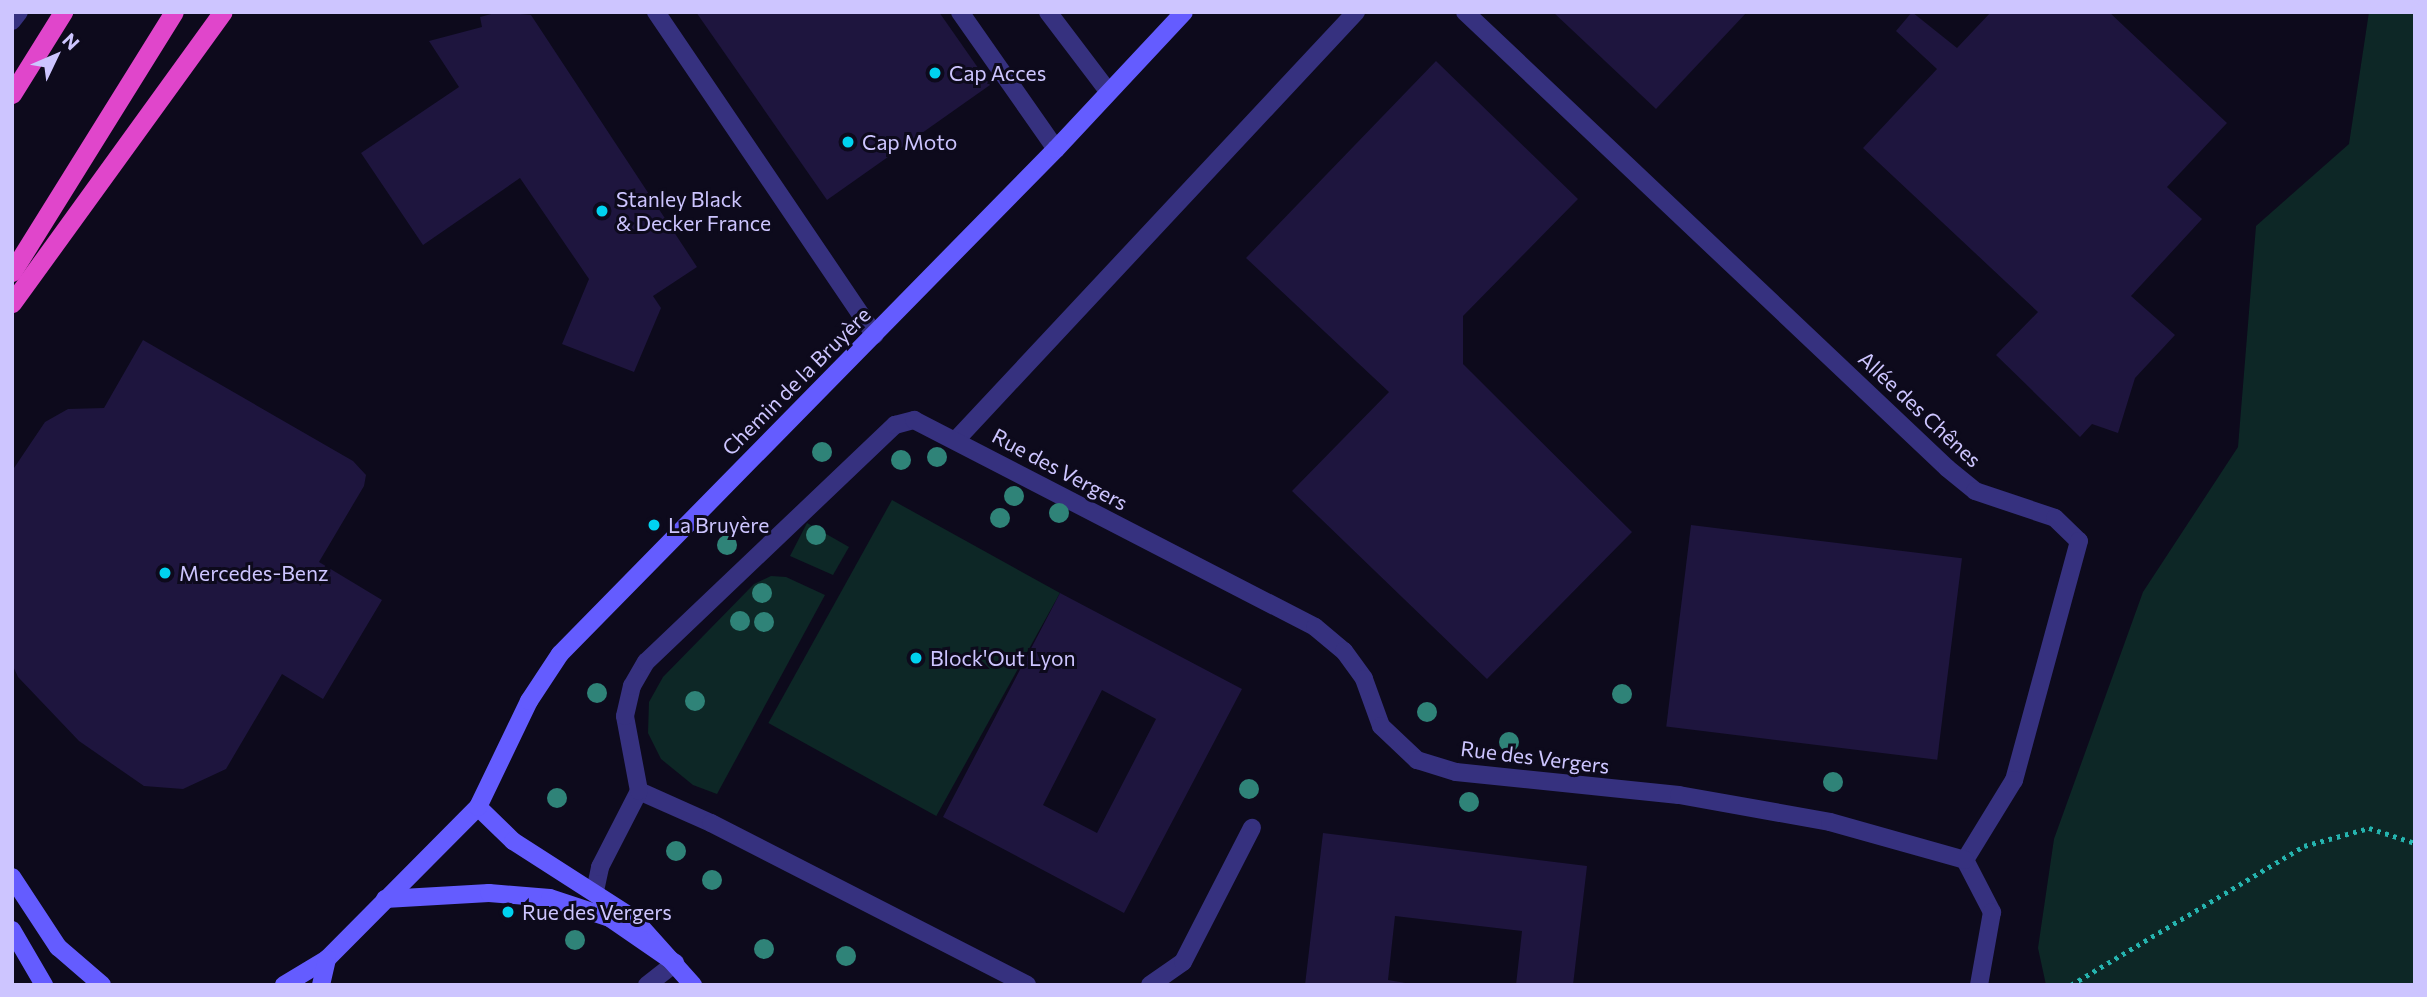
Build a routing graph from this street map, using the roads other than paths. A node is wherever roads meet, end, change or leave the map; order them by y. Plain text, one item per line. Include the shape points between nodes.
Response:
1 (19, 12) edge
2 (63, 12) edge
3 (174, 12) edge
4 (221, 12) edge
5 (656, 12) edge
6 (960, 12) edge
7 (1048, 12) edge
8 (1184, 12) edge
9 (1356, 12) edge
10 (1465, 12) edge
11 (12, 21) edge
12 (1108, 91) junction
13 (12, 94) edge
14 (1056, 149) junction
15 (43, 262) junction
16 (12, 272) edge
17 (12, 303) edge
18 (12, 317) edge
19 (875, 335) junction
20 (956, 440) junction
21 (639, 791) junction
22 (478, 807) junction
23 (1252, 828) dead end
24 (1965, 860) junction
25 (12, 877) edge
26 (595, 891) junction
27 (385, 899) junction
28 (12, 930) edge
29 (327, 959) junction
30 (675, 963) junction
31 (44, 985) edge
32 (102, 985) edge
33 (284, 985) edge
34 (321, 985) edge
35 (648, 985) edge
36 (693, 985) edge
37 (1027, 985) edge
38 (1150, 985) edge
39 (1979, 985) edge

1 - 11 street
2 - 13 highway
3 - 16 highway
4 - 15 highway
5 - 19 street
6 - 14 street
7 - 12 street
8 - 12 main road, Chemin de la Bruyère
9 - 20 street, Rue des Vergers
10 - 24 street, Allée des Chênes via 1947,468 1975,491 2055,518 2079,541 2014,780
12 - 14 main road, Chemin de la Bruyère
14 - 19 main road, Chemin de la Bruyère
15 - 17 highway
15 - 18 street
19 - 22 main road, Chemin de la Bruyère via 560,654 529,701
20 - 21 street, Rue des Vergers via 914,420 895,425 646,662 632,686 625,716
20 - 24 street, Rue des Vergers via 1315,627 1344,651 1364,679 1381,726 1417,760 1456,772 1679,795 1830,822
21 - 26 street via 600,867
21 - 37 street via 711,823
22 - 26 main road via 513,841
22 - 27 main road, Chemin de la Bruyère
23 - 38 street via 1183,962
24 - 39 street via 1992,912
25 - 32 main road via 58,947
26 - 30 main road via 633,918
27 - 29 main road, Chemin de la Bruyère
27 - 30 main road via 489,892 550,898 610,918
28 - 31 main road
29 - 33 main road, Chemin de la Bruyère
29 - 34 main road
30 - 35 street
30 - 36 main road

